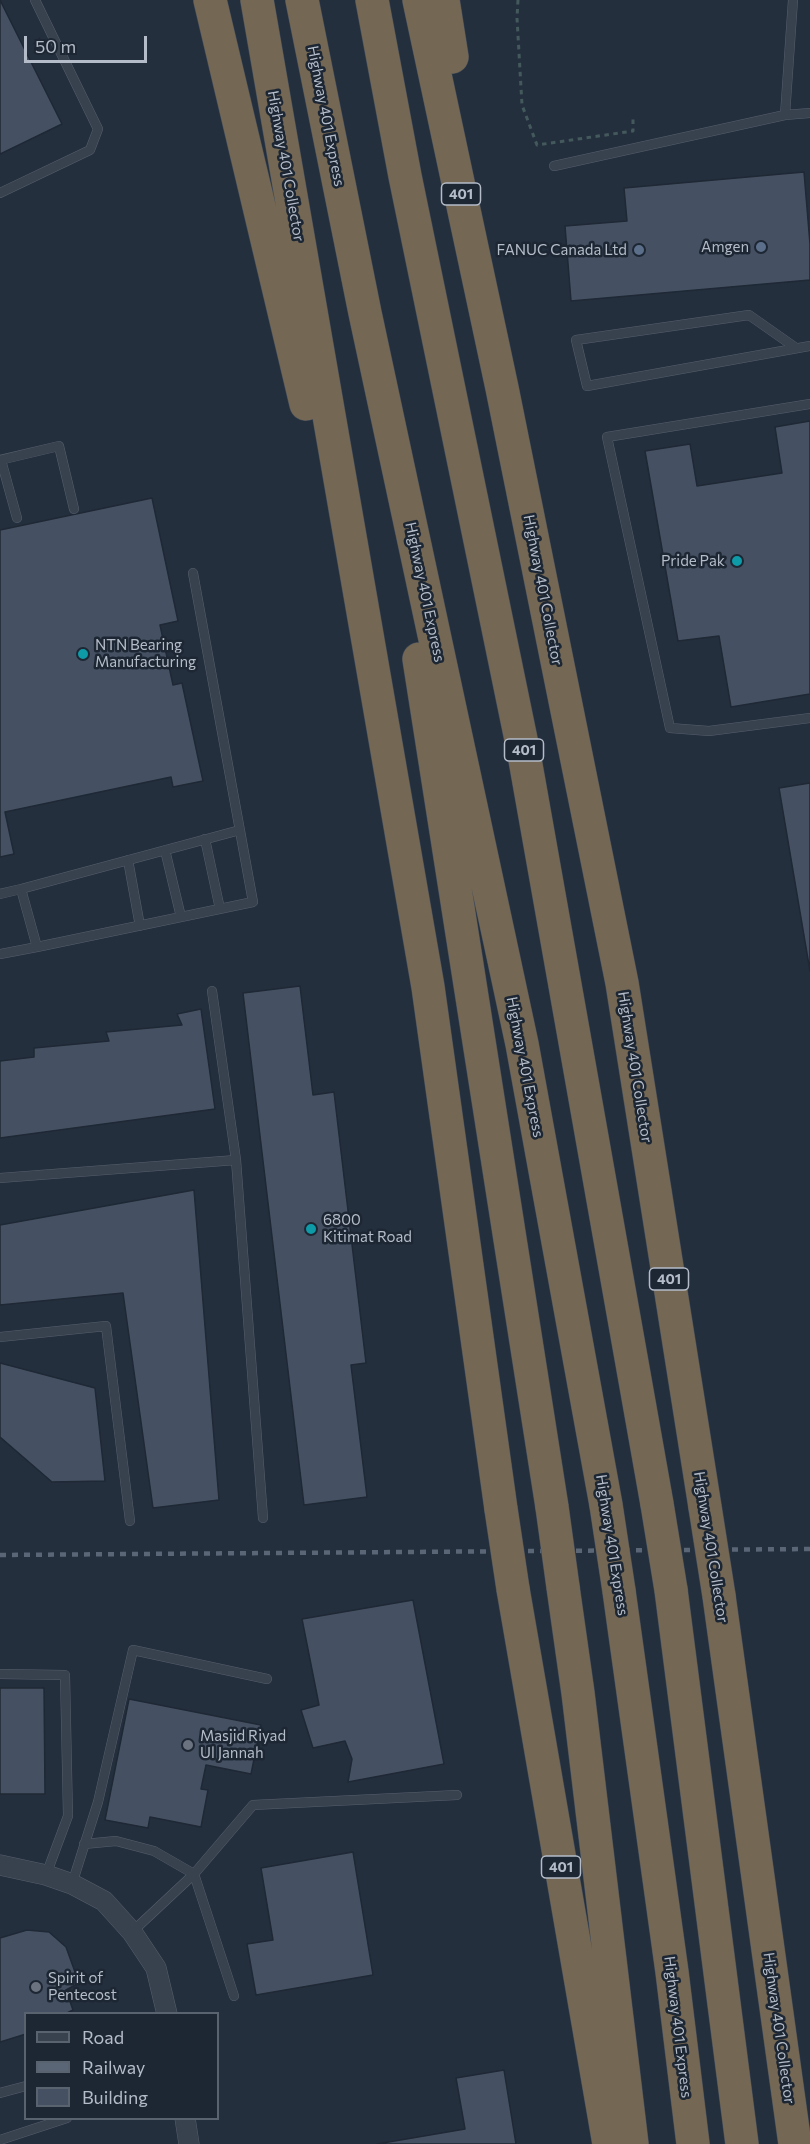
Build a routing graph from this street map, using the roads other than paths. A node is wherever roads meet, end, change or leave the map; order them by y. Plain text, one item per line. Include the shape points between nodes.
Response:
1 (35, 0) edge
2 (210, 0) edge
3 (257, 0) edge
4 (302, 0) edge
5 (372, 0) edge
6 (419, 0) edge
7 (444, 0) edge
8 (793, 0) edge
9 (810, 113) edge
10 (785, 115) junction
11 (554, 166) dead end
12 (0, 193) edge
13 (365, 313) junction
14 (810, 346) edge
15 (796, 348) junction
16 (502, 388) junction
17 (810, 404) edge
18 (1, 460) edge
19 (74, 509) dead end
20 (17, 518) dead end
21 (193, 573) dead end
22 (810, 718) edge
23 (240, 830) junction
24 (205, 839) junction
25 (165, 850) junction
26 (128, 860) junction
27 (21, 889) junction
28 (0, 894) edge
29 (220, 909) junction
30 (181, 917) junction
31 (140, 926) junction
32 (37, 947) junction
33 (0, 954) edge
34 (428, 987) junction
35 (212, 991) dead end
36 (236, 1160) junction
37 (0, 1178) edge
38 (0, 1337) edge
39 (263, 1518) dead end
40 (130, 1521) dead end
41 (0, 1674) edge
42 (267, 1679) dead end
43 (457, 1795) dead end
44 (84, 1844) junction
45 (0, 1865) edge
46 (195, 1874) junction
47 (46, 1875) junction
48 (72, 1884) junction
49 (132, 1932) junction
50 (234, 1995) dead end
51 (167, 2012) edge
52 (24, 2087) edge
53 (0, 2093) edge
54 (62, 2120) edge
55 (185, 2120) edge
56 (0, 2140) edge
57 (189, 2144) edge
58 (609, 2144) edge
59 (632, 2144) edge
60 (693, 2144) edge
61 (742, 2144) edge
62 (795, 2144) edge

1 - 12 lane via 98,129 90,150
2 - 34 highway via 310,420
3 - 34 highway, Highway 401 Collector / 401
4 - 13 highway, Highway 401 Express
5 - 61 highway, 401, bridge via 524,754 657,1504
6 - 16 highway, Highway 401 Collector / 401
7 - 16 highway
8 - 10 lane
9 - 10 lane
10 - 11 lane
13 - 59 highway, bridge via 552,1507
13 - 60 highway, Highway 401 Express, bridge via 522,1044 606,1506
14 - 15 lane
15 - 15 lane via 587,386 576,340 749,315
16 - 62 highway, Highway 401 Collector / 401, bridge via 622,983 719,1596
17 - 22 lane via 607,437 670,728 709,731
18 - 19 lane via 59,446
18 - 20 lane
21 - 23 lane
23 - 24 lane
23 - 29 lane via 253,902
24 - 25 lane
24 - 29 lane
25 - 26 lane
25 - 30 lane
26 - 27 lane
26 - 31 lane
27 - 28 lane
27 - 32 lane
29 - 30 lane
30 - 31 lane
31 - 32 lane
32 - 33 lane
34 - 58 highway, Highway 401 Collector / 401, bridge via 513,1589
35 - 36 lane
36 - 37 lane
36 - 39 lane
38 - 40 lane via 106,1326
41 - 47 lane via 65,1675 68,1816
42 - 44 lane via 133,1650 98,1802
43 - 46 lane via 253,1805
44 - 46 lane via 116,1842 154,1851
44 - 48 lane
45 - 47 street
46 - 49 lane
46 - 50 lane
47 - 48 street
48 - 49 street via 104,1901
49 - 51 street via 156,1968
52 - 53 lane
54 - 56 lane
55 - 57 street

